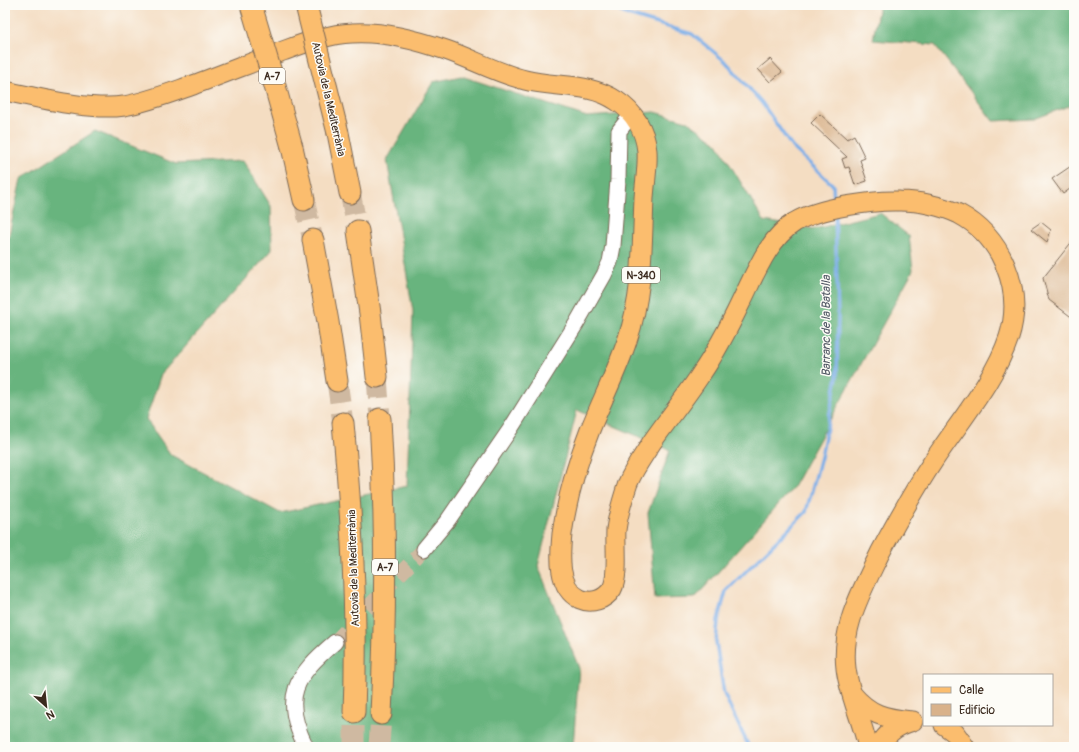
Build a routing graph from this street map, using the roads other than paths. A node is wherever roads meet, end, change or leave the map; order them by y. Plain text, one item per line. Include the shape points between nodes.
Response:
1 (251, 5) edge
2 (306, 5) edge
3 (5, 91) edge
4 (632, 114) junction
5 (350, 193) tunnel mouth
6 (304, 200) tunnel mouth
7 (358, 232) tunnel mouth
8 (313, 240) tunnel mouth
9 (377, 377) tunnel mouth
10 (337, 382) tunnel mouth
11 (380, 419) tunnel mouth
12 (343, 423) tunnel mouth
13 (424, 550) tunnel mouth
14 (335, 642) tunnel mouth
15 (850, 692) junction
16 (354, 712) tunnel mouth
17 (381, 714) tunnel mouth
18 (917, 721) edge
19 (945, 726) edge
20 (306, 747) edge
21 (868, 747) edge
22 (879, 747) edge
23 (965, 747) edge

1 - 6 highway, A-7, bridge via 292,147
2 - 5 highway, Autovia de la Mediterrània, bridge
3 - 4 main road, N-340 via 92,106 127,105 172,92 298,45 328,36 365,33 388,35 445,50 527,81 587,88 617,100
4 - 13 street via 619,131 613,246 604,275 511,428 448,520
4 - 15 main road, N-340 via 645,138 647,155 644,236 638,300 628,340 576,468 563,531 562,574 566,585 581,600 592,602 604,597 611,590 616,573 616,528 629,482 645,452 711,359 775,239 793,224 815,213 842,207 899,201 929,205 953,211 973,223 987,236 1006,266 1014,294 1010,336 996,365 900,515 857,603 844,658
7 - 9 highway
8 - 10 highway
11 - 17 highway, A-7 via 386,580
12 - 16 highway, Autovia de la Mediterrània via 354,560
14 - 20 street via 305,671 294,697 296,725
15 - 18 main road via 875,714 885,718
15 - 21 main road
18 - 22 main road via 894,729
19 - 23 main road via 955,733

